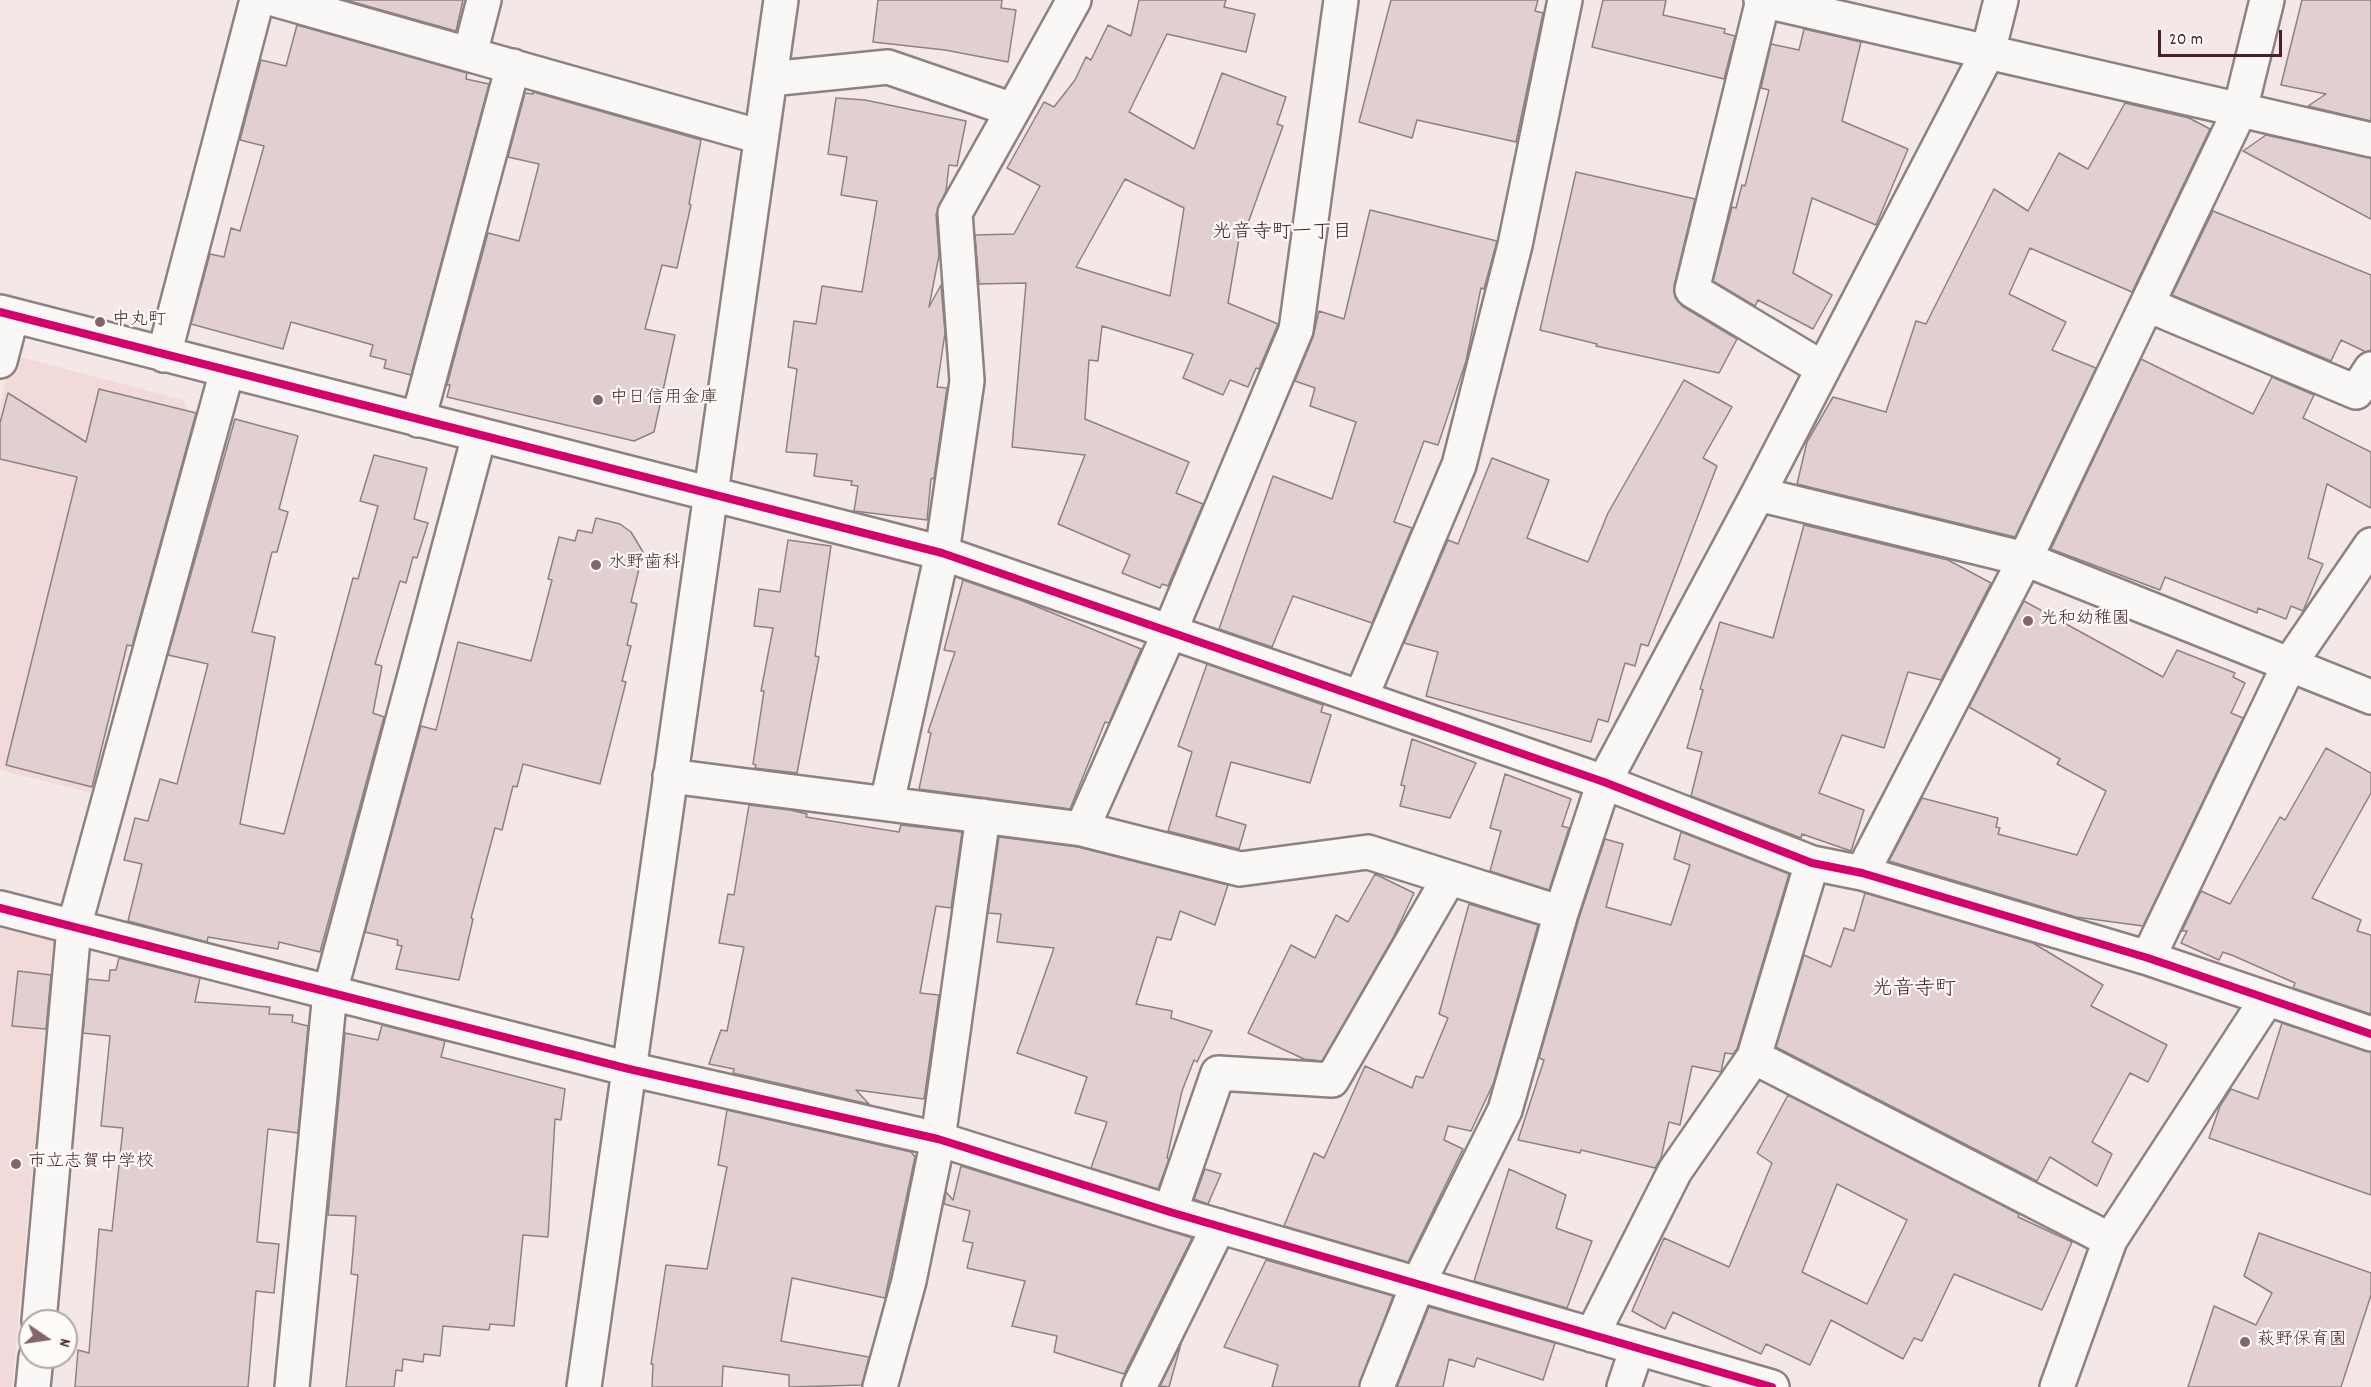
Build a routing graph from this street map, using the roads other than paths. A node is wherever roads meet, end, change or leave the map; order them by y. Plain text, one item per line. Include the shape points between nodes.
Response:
1 (257, 0) edge
2 (277, 0) edge
3 (484, 0) edge
4 (781, 0) edge
5 (1074, 0) edge
6 (1341, 0) edge
7 (1565, 0) edge
8 (2001, 0) edge
9 (2268, 0) edge
10 (1772, 1) edge
11 (1988, 52) junction
12 (470, 54) junction
13 (513, 66) junction
14 (770, 79) junction
15 (1013, 110) junction
16 (2240, 110) junction
17 (761, 137) junction
18 (2371, 140) edge
19 (2148, 305) junction
20 (6, 314) edge
21 (164, 355) junction
22 (0, 361) edge
23 (1822, 368) junction
24 (2371, 369) edge
25 (226, 371) junction
26 (418, 420) junction
27 (479, 435) junction
28 (1758, 494) junction
29 (711, 495) junction
30 (2371, 545) edge
31 (942, 553) junction
32 (2025, 559) junction
33 (1170, 631) junction
34 (2290, 663) junction
35 (1361, 697) junction
36 (2371, 697) edge
37 (670, 776) junction
38 (1604, 782) junction
39 (887, 803) junction
40 (983, 816) junction
41 (1082, 829) junction
42 (1812, 863) junction
43 (1862, 873) junction
44 (1449, 878) junction
45 (0, 908) edge
46 (1561, 913) junction
47 (74, 927) junction
48 (2148, 958) junction
49 (330, 992) junction
50 (2267, 999) junction
51 (2371, 1034) edge
52 (1754, 1057) junction
53 (629, 1069) junction
54 (938, 1140) junction
55 (1170, 1212) junction
56 (1219, 1226) junction
57 (2110, 1240) junction
58 (1418, 1284) junction
59 (40, 1309) edge
60 (1592, 1335) junction
61 (1637, 1348) junction
62 (35, 1369) edge
63 (33, 1387) edge
64 (292, 1387) edge
65 (584, 1387) edge
66 (880, 1387) edge
67 (1139, 1387) edge
68 (1377, 1387) edge
69 (1624, 1387) edge
70 (1772, 1387) edge
71 (2057, 1387) edge

1 - 21 street
2 - 12 street
3 - 12 street
4 - 14 street
5 - 15 street
6 - 33 street via 1296,330
7 - 35 street via 1515,245 1459,465
8 - 11 street
9 - 16 street
10 - 11 street
10 - 23 street via 1692,290
11 - 16 street
11 - 23 street
12 - 13 street
13 - 17 street
13 - 26 street
14 - 15 street via 888,67
14 - 17 street
15 - 31 street via 955,213 967,381
16 - 18 street
16 - 19 street
17 - 29 street
19 - 24 street via 2356,392
19 - 32 street
20 - 21 street
20 - 22 street
21 - 25 street
23 - 28 street
25 - 26 street
25 - 47 street
26 - 27 street
27 - 29 street
27 - 49 street
28 - 32 street
28 - 38 street
29 - 31 street
29 - 37 street
30 - 34 street
31 - 33 street
31 - 39 street
32 - 34 street
32 - 43 street
33 - 35 street
33 - 41 street
34 - 36 street
34 - 48 street
35 - 38 street
37 - 39 street
37 - 53 street
38 - 42 street
38 - 46 street
39 - 40 street
40 - 41 street
40 - 54 street
41 - 44 street via 1240,868 1368,852
42 - 43 street
42 - 52 street
43 - 48 street
44 - 46 street
44 - 55 street via 1332,1080 1218,1073
45 - 47 street
46 - 58 street via 1505,1110
47 - 49 street
47 - 59 street
48 - 50 street
49 - 53 street
49 - 64 street
50 - 51 street
50 - 57 street
52 - 57 street
52 - 60 street via 1675,1171
53 - 54 street
53 - 65 street
54 - 55 street
54 - 66 street via 909,1281
55 - 56 street
56 - 58 street
56 - 67 street
57 - 71 street
58 - 60 street
58 - 68 street
60 - 61 street
61 - 69 street
61 - 70 street
62 - 63 street

